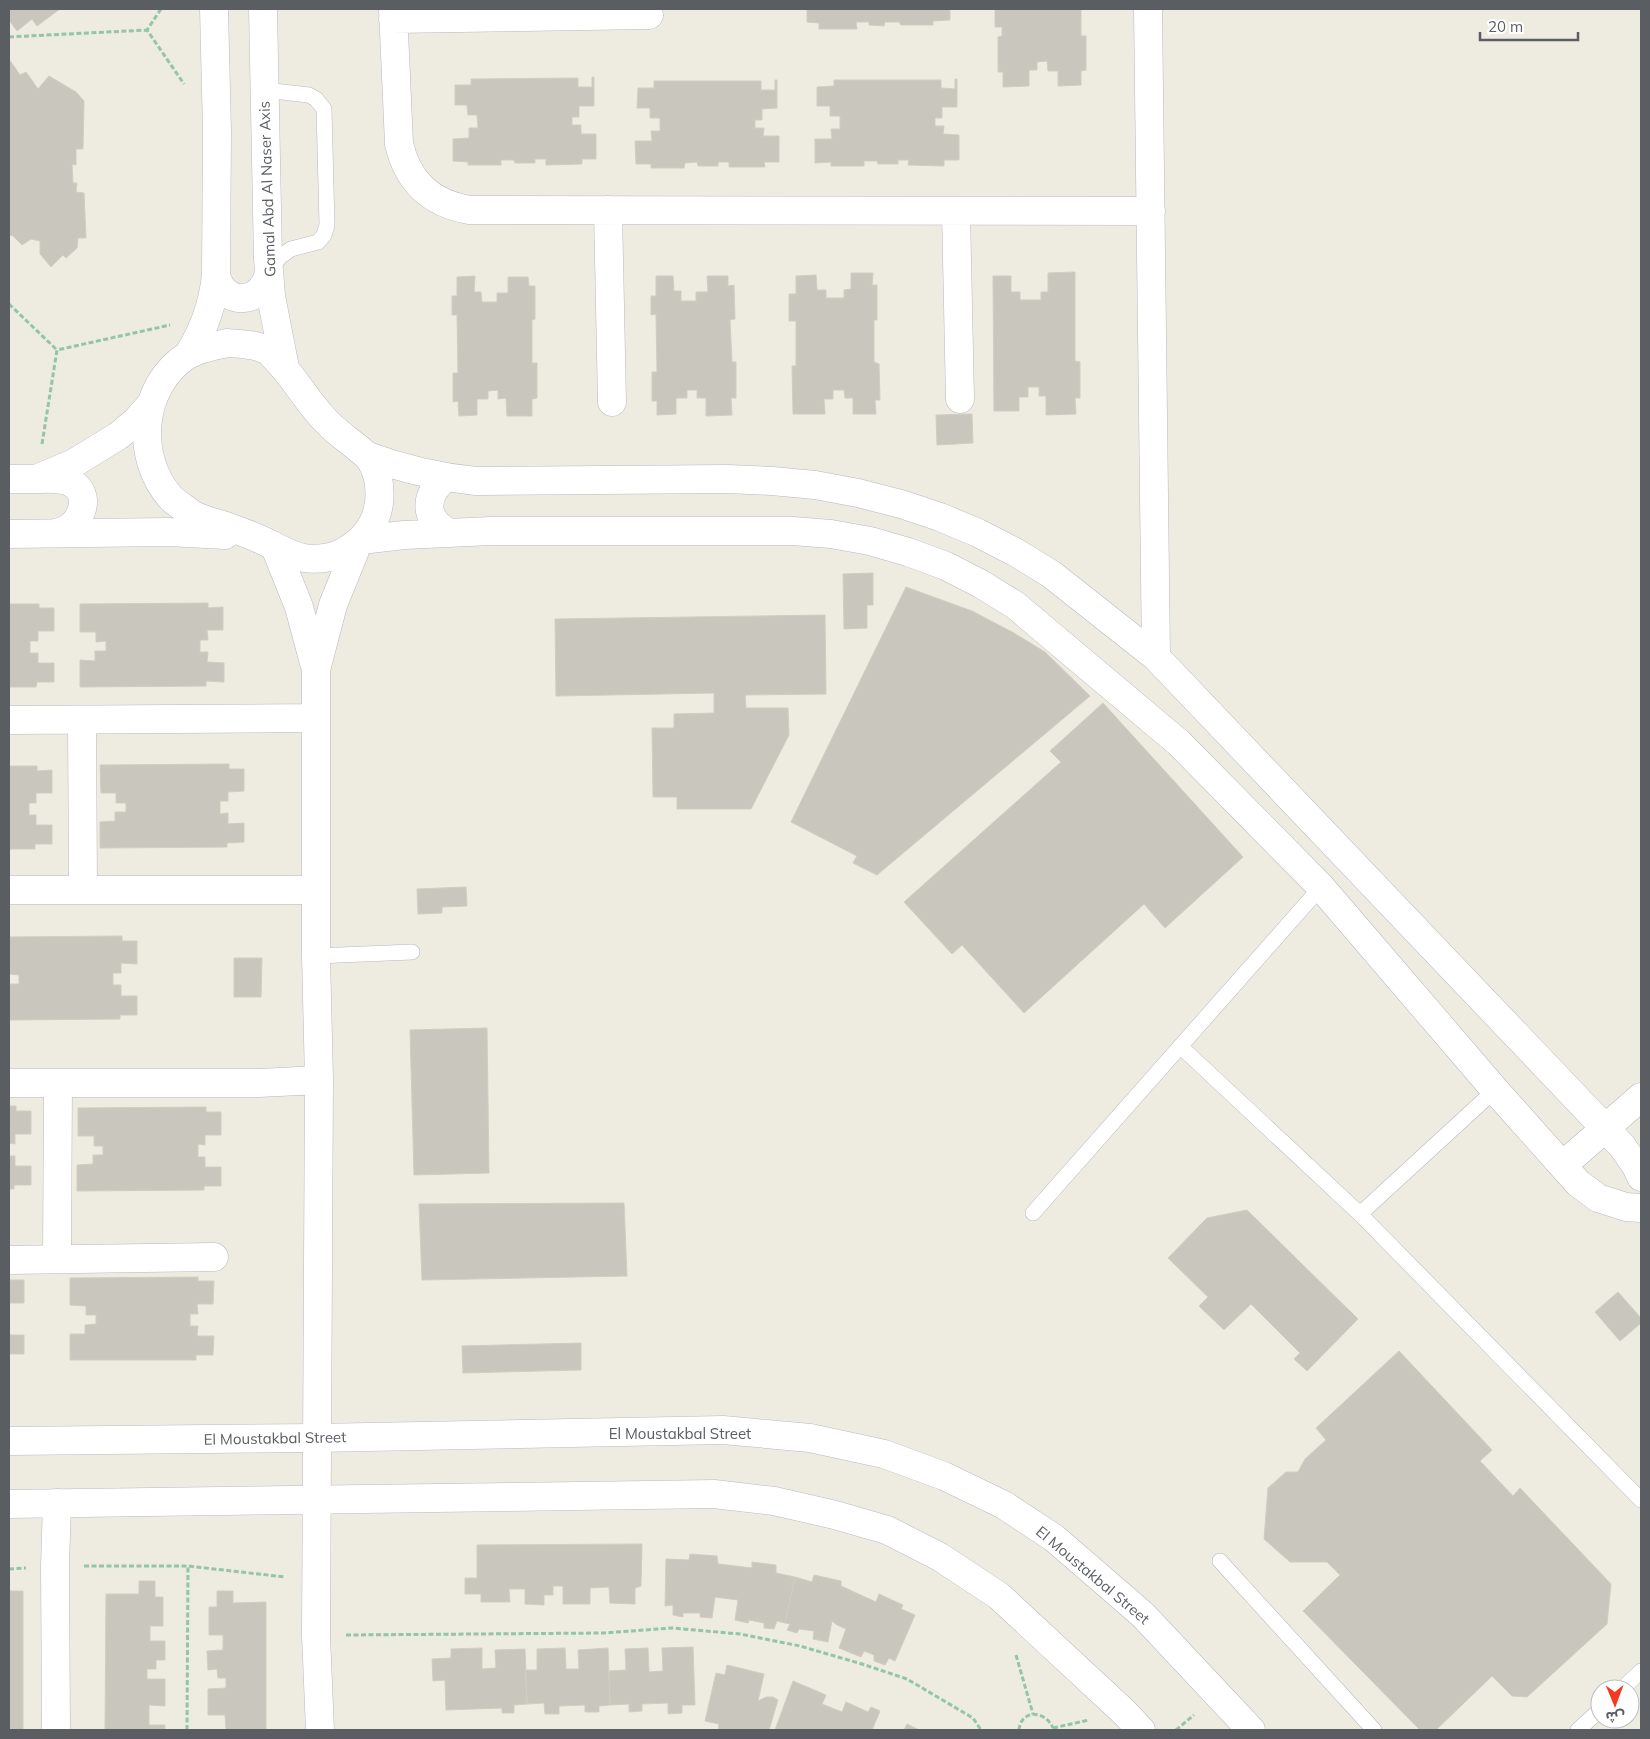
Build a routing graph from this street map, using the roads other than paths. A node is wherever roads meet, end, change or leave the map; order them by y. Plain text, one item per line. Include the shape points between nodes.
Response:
1 (214, 9) edge
2 (263, 9) edge
3 (1148, 9) edge
4 (393, 14) edge
5 (650, 15) dead end
6 (264, 90) junction
7 (608, 210) junction
8 (956, 211) junction
9 (1151, 212) junction
10 (269, 271) junction
11 (216, 275) junction
12 (188, 355) junction
13 (285, 368) junction
14 (960, 399) dead end
15 (612, 402) dead end
16 (150, 404) junction
17 (368, 456) junction
18 (446, 478) junction
19 (9, 479) edge
20 (36, 479) junction
21 (448, 532) junction
22 (56, 533) junction
23 (9, 534) edge
24 (359, 542) junction
25 (267, 543) junction
26 (1156, 657) junction
27 (316, 670) junction
28 (316, 718) junction
29 (9, 720) edge
30 (82, 720) junction
31 (1321, 887) junction
32 (9, 890) edge
33 (83, 890) junction
34 (316, 890) junction
35 (412, 952) dead end
36 (316, 956) junction
37 (1180, 1046) junction
38 (319, 1080) junction
39 (9, 1083) edge
40 (58, 1083) junction
41 (1495, 1090) junction
42 (1641, 1097) edge
43 (1605, 1128) junction
44 (1563, 1165) junction
45 (1641, 1177) edge
46 (1641, 1208) edge
47 (1032, 1213) dead end
48 (1360, 1214) junction
49 (214, 1257) dead end
50 (9, 1260) edge
51 (57, 1260) junction
52 (316, 1438) junction
53 (9, 1441) edge
54 (316, 1500) junction
55 (1641, 1500) edge
56 (57, 1503) junction
57 (9, 1504) edge
58 (1220, 1561) dead end
59 (1590, 1719) edge
60 (56, 1730) edge
61 (320, 1730) edge
62 (1141, 1730) edge
63 (1251, 1730) edge
64 (1374, 1730) edge
65 (1578, 1730) edge

1 - 11 street
2 - 6 street, Gamal Abd Al Naser Axis
3 - 9 street
4 - 5 street
4 - 7 street via 399,144 409,172 429,194 441,202 469,210
6 - 10 street, Gamal Abd Al Naser Axis
6 - 10 lane via 309,96 324,109 327,225 324,235 318,242 291,249 280,256
7 - 8 street
7 - 15 street
8 - 9 street
8 - 14 street
9 - 26 street
10 - 11 street via 264,288 249,298 231,296 218,284
10 - 13 street, Gamal Abd Al Naser Axis
11 - 12 street via 208,316
12 - 13 street via 227,343 248,345 268,351
12 - 16 street via 163,379
13 - 17 street via 325,420
16 - 20 street via 118,436 74,463
16 - 25 street via 146,429 148,454 172,498 194,515
17 - 18 street
17 - 24 street via 380,491 378,511
18 - 21 street via 437,484 429,504 434,521
18 - 26 street via 476,481 719,479 815,485 858,493 940,517 1015,552 1051,574
19 - 20 street
20 - 22 street via 66,481 75,485 82,494 82,511 76,522
21 - 24 street
21 - 31 street via 792,531 870,541 946,566 1015,605 1171,737
22 - 23 street
22 - 25 street via 168,532
24 - 25 street via 342,553 324,558 304,558
24 - 27 street via 332,605
25 - 27 street via 299,607
26 - 43 street
27 - 28 street
28 - 30 street
28 - 34 street
29 - 30 street
30 - 33 street
31 - 37 lane
31 - 41 street
32 - 33 street
33 - 34 street
34 - 36 street
35 - 36 lane
36 - 38 street
37 - 47 lane
37 - 48 lane
38 - 40 street
38 - 52 street
39 - 40 street
40 - 51 street
41 - 44 street
41 - 48 lane
42 - 43 street
43 - 44 street
43 - 45 street via 1622,1146
44 - 46 street via 1578,1183 1598,1198
48 - 55 lane
49 - 51 street
50 - 51 street
52 - 53 street, El Moustakbal Street
52 - 54 street
52 - 63 street, El Moustakbal Street via 723,1430 810,1438 884,1454 953,1480 1004,1505 1054,1538 1143,1615
54 - 56 street
54 - 61 street
54 - 62 street via 714,1494 774,1501 835,1515 886,1530 940,1557 999,1596
56 - 57 street
56 - 60 street
58 - 64 lane
59 - 65 lane

